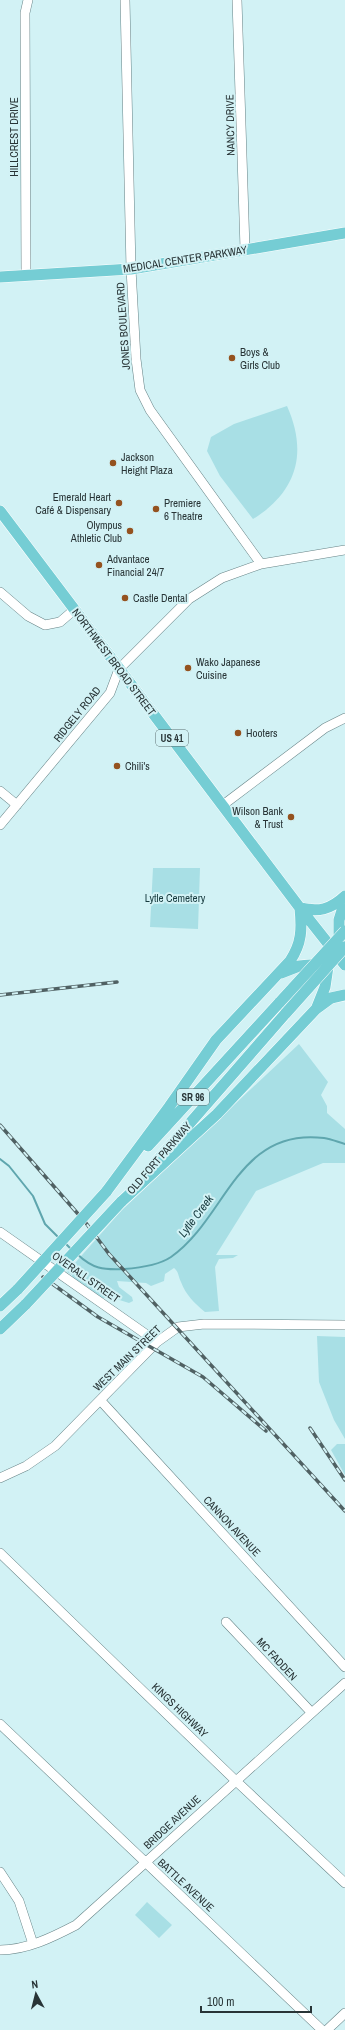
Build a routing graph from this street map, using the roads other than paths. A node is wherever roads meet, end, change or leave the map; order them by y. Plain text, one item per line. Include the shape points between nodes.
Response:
1 (28, 0) edge
2 (125, 0) edge
3 (237, 0) edge
4 (345, 233) edge
5 (245, 249) junction
6 (131, 269) junction
7 (26, 275) junction
8 (0, 277) edge
9 (0, 511) edge
10 (345, 550) edge
11 (261, 564) junction
12 (0, 592) edge
13 (74, 610) junction
14 (119, 669) junction
15 (345, 718) edge
16 (0, 790) edge
17 (17, 805) junction
18 (223, 805) junction
19 (0, 825) edge
20 (345, 896) edge
21 (345, 901) edge
22 (300, 908) junction
23 (345, 931) edge
24 (326, 940) junction
25 (343, 946) edge
26 (329, 964) junction
27 (345, 964) edge
28 (345, 968) edge
29 (279, 974) junction
30 (345, 995) edge
31 (316, 1009) junction
32 (106, 1192) junction
33 (121, 1202) junction
34 (0, 1232) edge
35 (0, 1306) edge
36 (345, 1325) edge
37 (0, 1329) edge
38 (157, 1342) junction
39 (101, 1401) junction
40 (0, 1478) edge
41 (0, 1553) edge
42 (226, 1622) dead end
43 (345, 1667) edge
44 (345, 1683) edge
45 (312, 1712) junction
46 (0, 1724) edge
47 (235, 1780) junction
48 (146, 1864) junction
49 (0, 1872) edge
50 (345, 1883) edge
51 (33, 1944) junction
52 (0, 1950) edge
53 (345, 2013) edge
54 (322, 2030) edge
55 (327, 2030) edge

1 - 7 street, HILLCREST DRIVE via 25,13
2 - 6 street, JONES BOULEVARD
3 - 5 street, NANCY DRIVE
4 - 5 main road, MEDICAL CENTER PARKWAY
5 - 6 main road, MEDICAL CENTER PARKWAY
6 - 7 main road, MEDICAL CENTER PARKWAY
6 - 11 street, JONES BOULEVARD via 140,390 150,410
7 - 8 main road, MEDICAL CENTER PARKWAY
9 - 13 main road, NORTHWEST BROAD STREET / US 41
10 - 11 street, RIDGELY ROAD
11 - 14 street, RIDGELY ROAD via 222,578 190,599
12 - 13 street via 28,616 45,625 60,622
13 - 14 main road, NORTHWEST BROAD STREET / US 41
14 - 17 street, RIDGELY ROAD via 110,693
14 - 18 main road, NORTHWEST BROAD STREET / US 41
15 - 18 street via 325,728
16 - 17 street
17 - 19 street, RIDGELY ROAD
18 - 22 main road, NORTHWEST BROAD STREET / US 41
20 - 22 main road via 335,905 321,911
21 - 25 main road via 339,920
22 - 24 main road, NORTHWEST BROAD STREET / US 41
22 - 29 main road via 300,944
23 - 32 main road, OLD FORT PARKWAY / SR 96, bridge
24 - 25 main road
24 - 26 main road
24 - 27 main road, NORTHWEST BROAD STREET / US 41
25 - 27 main road
25 - 33 main road, OLD FORT PARKWAY / SR 96, bridge
26 - 28 main road
26 - 29 main road via 299,966
26 - 31 main road via 326,987
29 - 32 main road via 216,1040
30 - 31 main road via 331,998
31 - 33 main road via 217,1114
32 - 35 main road, OLD FORT PARKWAY / SR 96, bridge
33 - 37 main road, OLD FORT PARKWAY / SR 96, bridge
34 - 38 street, OVERALL STREET
36 - 38 street, WEST MAIN STREET via 204,1324 178,1327
38 - 39 street, WEST MAIN STREET
39 - 40 street, WEST MAIN STREET via 55,1446 26,1466
39 - 43 street, CANNON AVENUE
41 - 47 street, KINGS HIGHWAY
42 - 45 street, MC FADDEN
44 - 45 street, BRIDGE AVENUE
45 - 47 street, BRIDGE AVENUE
46 - 48 street, BATTLE AVENUE
47 - 48 street, BRIDGE AVENUE
47 - 50 street, KINGS HIGHWAY
48 - 51 street, BRIDGE AVENUE via 76,1925
48 - 54 street, BATTLE AVENUE
49 - 51 street via 19,1901
51 - 52 street, BRIDGE AVENUE
53 - 55 street

